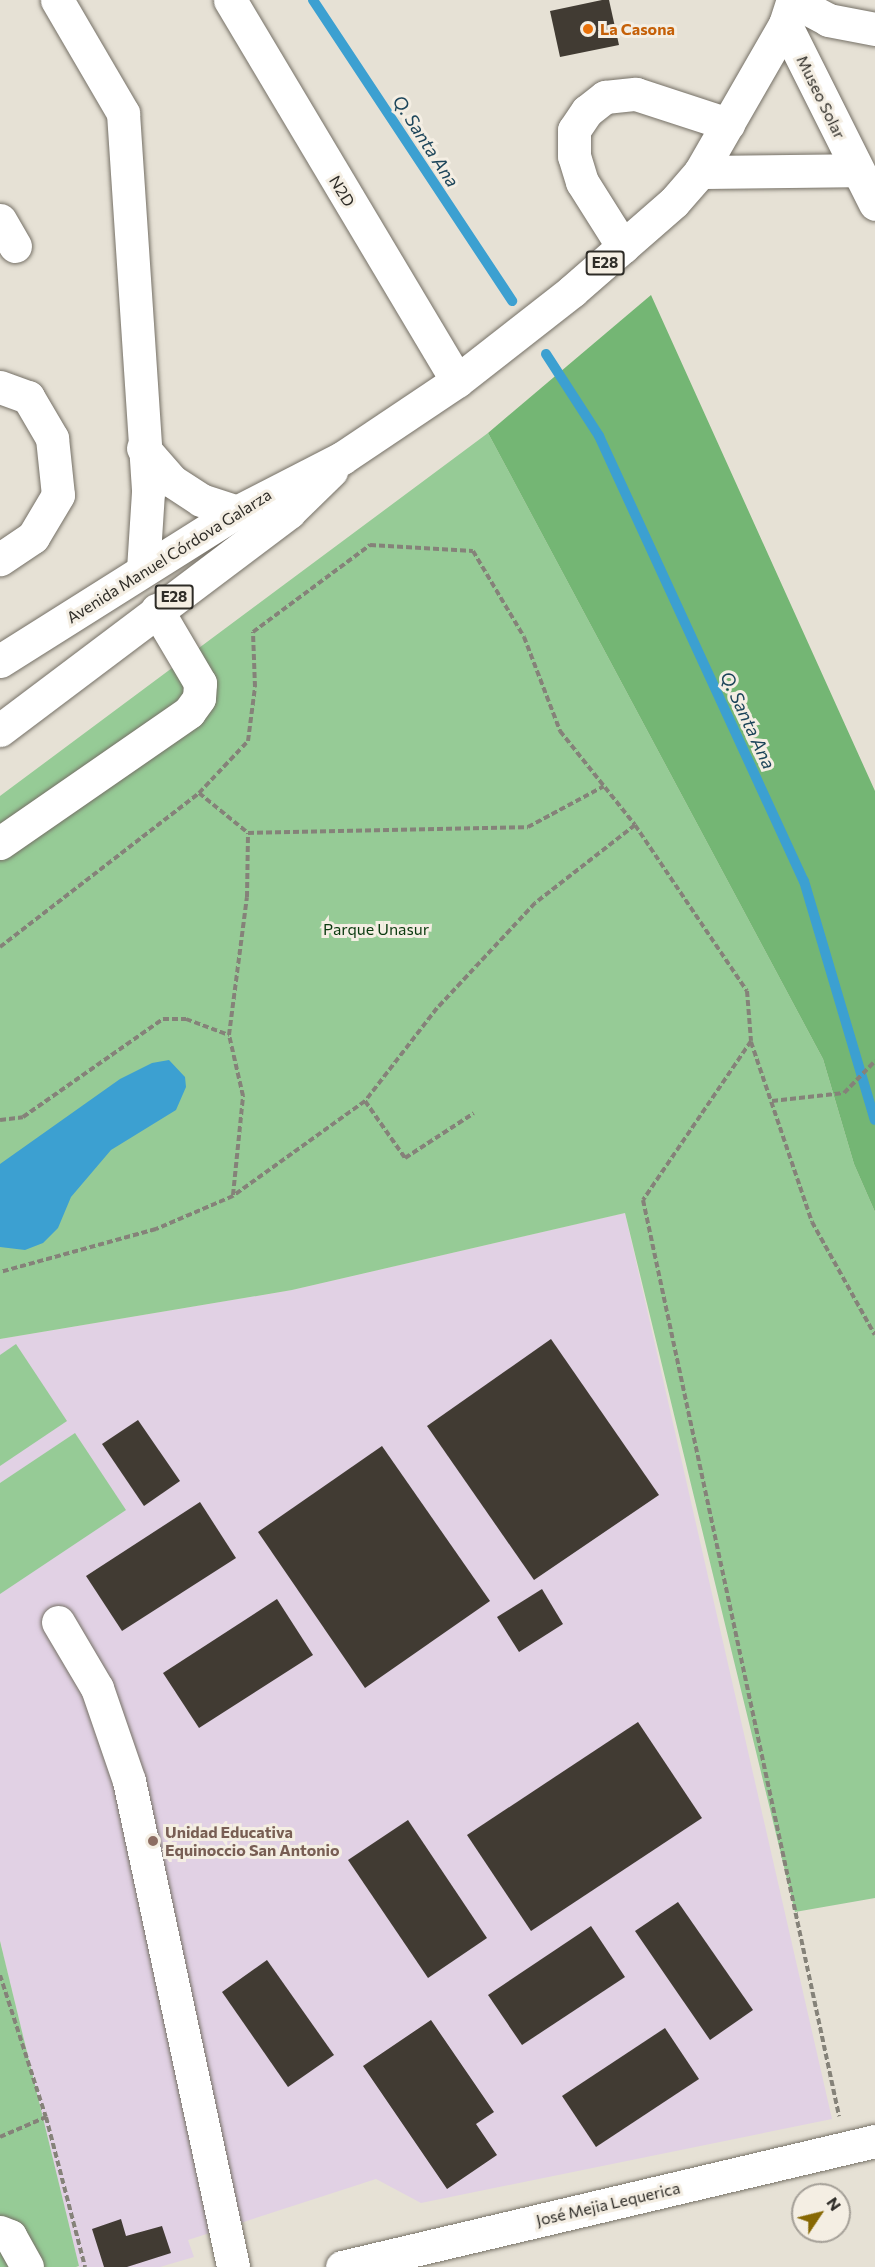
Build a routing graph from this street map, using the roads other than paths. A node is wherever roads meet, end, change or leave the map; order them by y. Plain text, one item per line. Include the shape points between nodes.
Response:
1 (57, 0) edge
2 (230, 0) edge
3 (790, 9) edge
4 (875, 29) edge
5 (728, 124) junction
6 (857, 170) junction
7 (700, 172) junction
8 (875, 204) edge
9 (623, 247) junction
10 (457, 381) junction
11 (0, 387) edge
12 (143, 448) junction
13 (342, 458) junction
14 (237, 512) junction
15 (0, 559) edge
16 (143, 570) junction
17 (157, 610) junction
18 (0, 661) edge
19 (0, 730) edge
20 (0, 843) edge
21 (58, 1622) dead end
22 (861, 2145) edge
23 (0, 2232) edge
24 (27, 2267) edge
25 (233, 2267) edge
26 (342, 2267) edge

1 - 12 main road via 123,113
2 - 10 main road, N2D
3 - 4 main road
3 - 5 main road, Avenida Manuel Córdova Galarza / E28
3 - 6 main road, Museo Solar
5 - 7 main road, Avenida Manuel Córdova Galarza / E28
5 - 9 main road via 636,94 605,97 587,111 574,130 574,156 582,182
6 - 7 main road
6 - 8 main road, Museo Solar
7 - 9 main road, Avenida Manuel Córdova Galarza / E28
9 - 10 main road, Avenida Manuel Córdova Galarza / E28 via 514,339
10 - 13 main road, Avenida Manuel Córdova Galarza / E28
11 - 15 main road via 28,397 52,438 58,495 33,537
12 - 14 main road via 172,481 201,500
12 - 16 main road via 149,529
13 - 14 main road, Avenida Manuel Córdova Galarza / E28
13 - 17 main road, Avenida Manuel Córdova Galarza / E28 via 289,512
14 - 16 main road, Avenida Manuel Córdova Galarza / E28
16 - 18 main road, Avenida Manuel Córdova Galarza / E28
17 - 19 main road, Avenida Manuel Córdova Galarza / E28
17 - 20 main road via 200,682 199,698 189,712
21 - 25 main road via 97,1688 129,1781
22 - 26 main road, José Mejia Lequerica
23 - 24 main road via 10,2236

